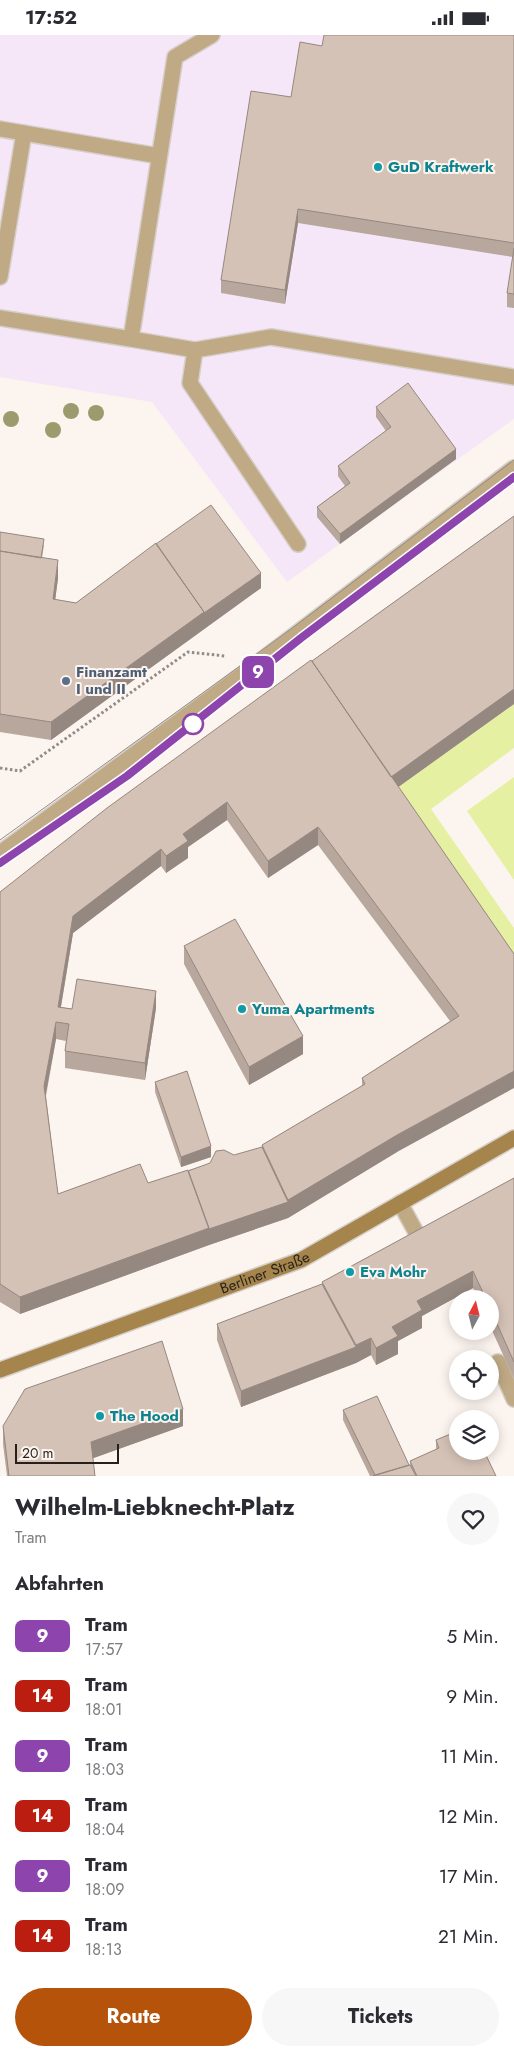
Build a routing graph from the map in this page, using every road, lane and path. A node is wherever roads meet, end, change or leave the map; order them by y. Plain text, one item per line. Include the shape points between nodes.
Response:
1 (212, 35) edge
2 (0, 129) edge
3 (24, 133) junction
4 (159, 156) junction
5 (0, 277) edge
6 (0, 318) edge
7 (131, 339) junction
8 (195, 350) junction
9 (514, 377) edge
10 (514, 469) edge
11 (298, 544) dead end
12 (262, 660) junction
13 (0, 768) edge
14 (0, 853) edge
15 (514, 1138) edge
16 (400, 1203) junction
17 (423, 1245) edge
18 (499, 1364) edge
19 (0, 1369) edge
20 (514, 1399) edge

1 - 4 street via 175,57
2 - 3 street
3 - 4 street
3 - 5 street
4 - 7 street
6 - 7 street
7 - 8 street
8 - 9 street via 271,337
8 - 11 street via 190,383
10 - 12 street
12 - 13 path via 188,652 20,771
12 - 14 street
15 - 16 main road, Berliner Straße
16 - 17 street
16 - 19 main road, Berliner Straße via 301,1260
18 - 20 street

